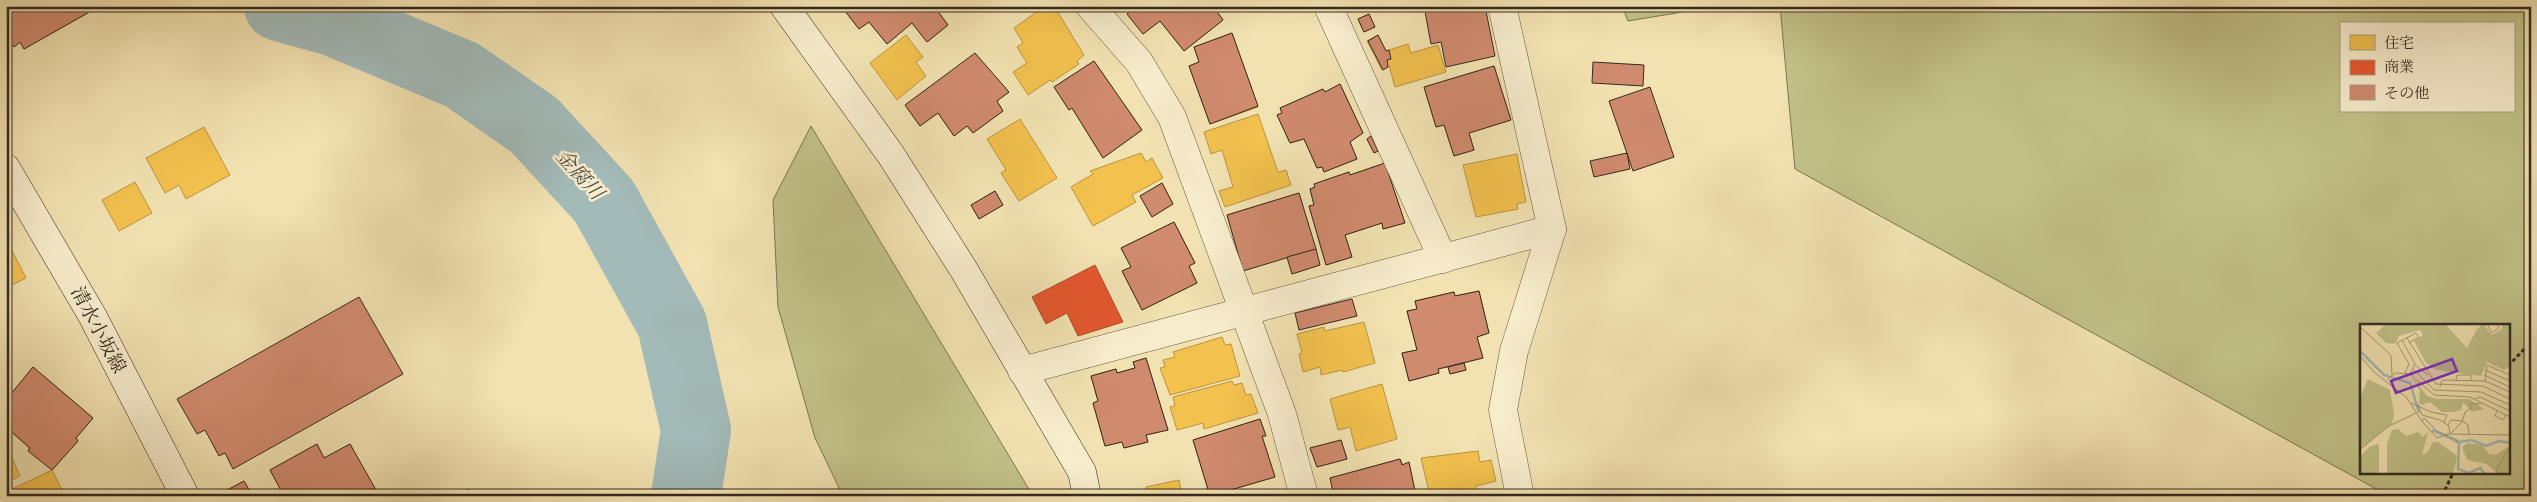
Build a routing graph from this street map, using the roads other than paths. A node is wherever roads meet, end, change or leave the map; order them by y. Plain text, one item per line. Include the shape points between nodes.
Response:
1 (784, 6) edge
2 (1090, 6) edge
3 (1328, 6) edge
4 (1502, 6) edge
5 (6, 168) edge
6 (1552, 229) junction
7 (1442, 259) junction
8 (1243, 312) junction
9 (1022, 371) junction
10 (185, 496) edge
11 (1087, 496) edge
12 (1304, 496) edge
13 (1520, 496) edge

1 - 9 street via 891,155 964,270
2 - 8 street via 1138,62 1172,117
3 - 7 street
4 - 6 street
5 - 10 street, 清水小坂線 via 93,317
6 - 7 street
6 - 13 street via 1514,351 1503,410
7 - 8 street
8 - 9 street
8 - 12 street via 1282,414
9 - 11 street via 1082,472

